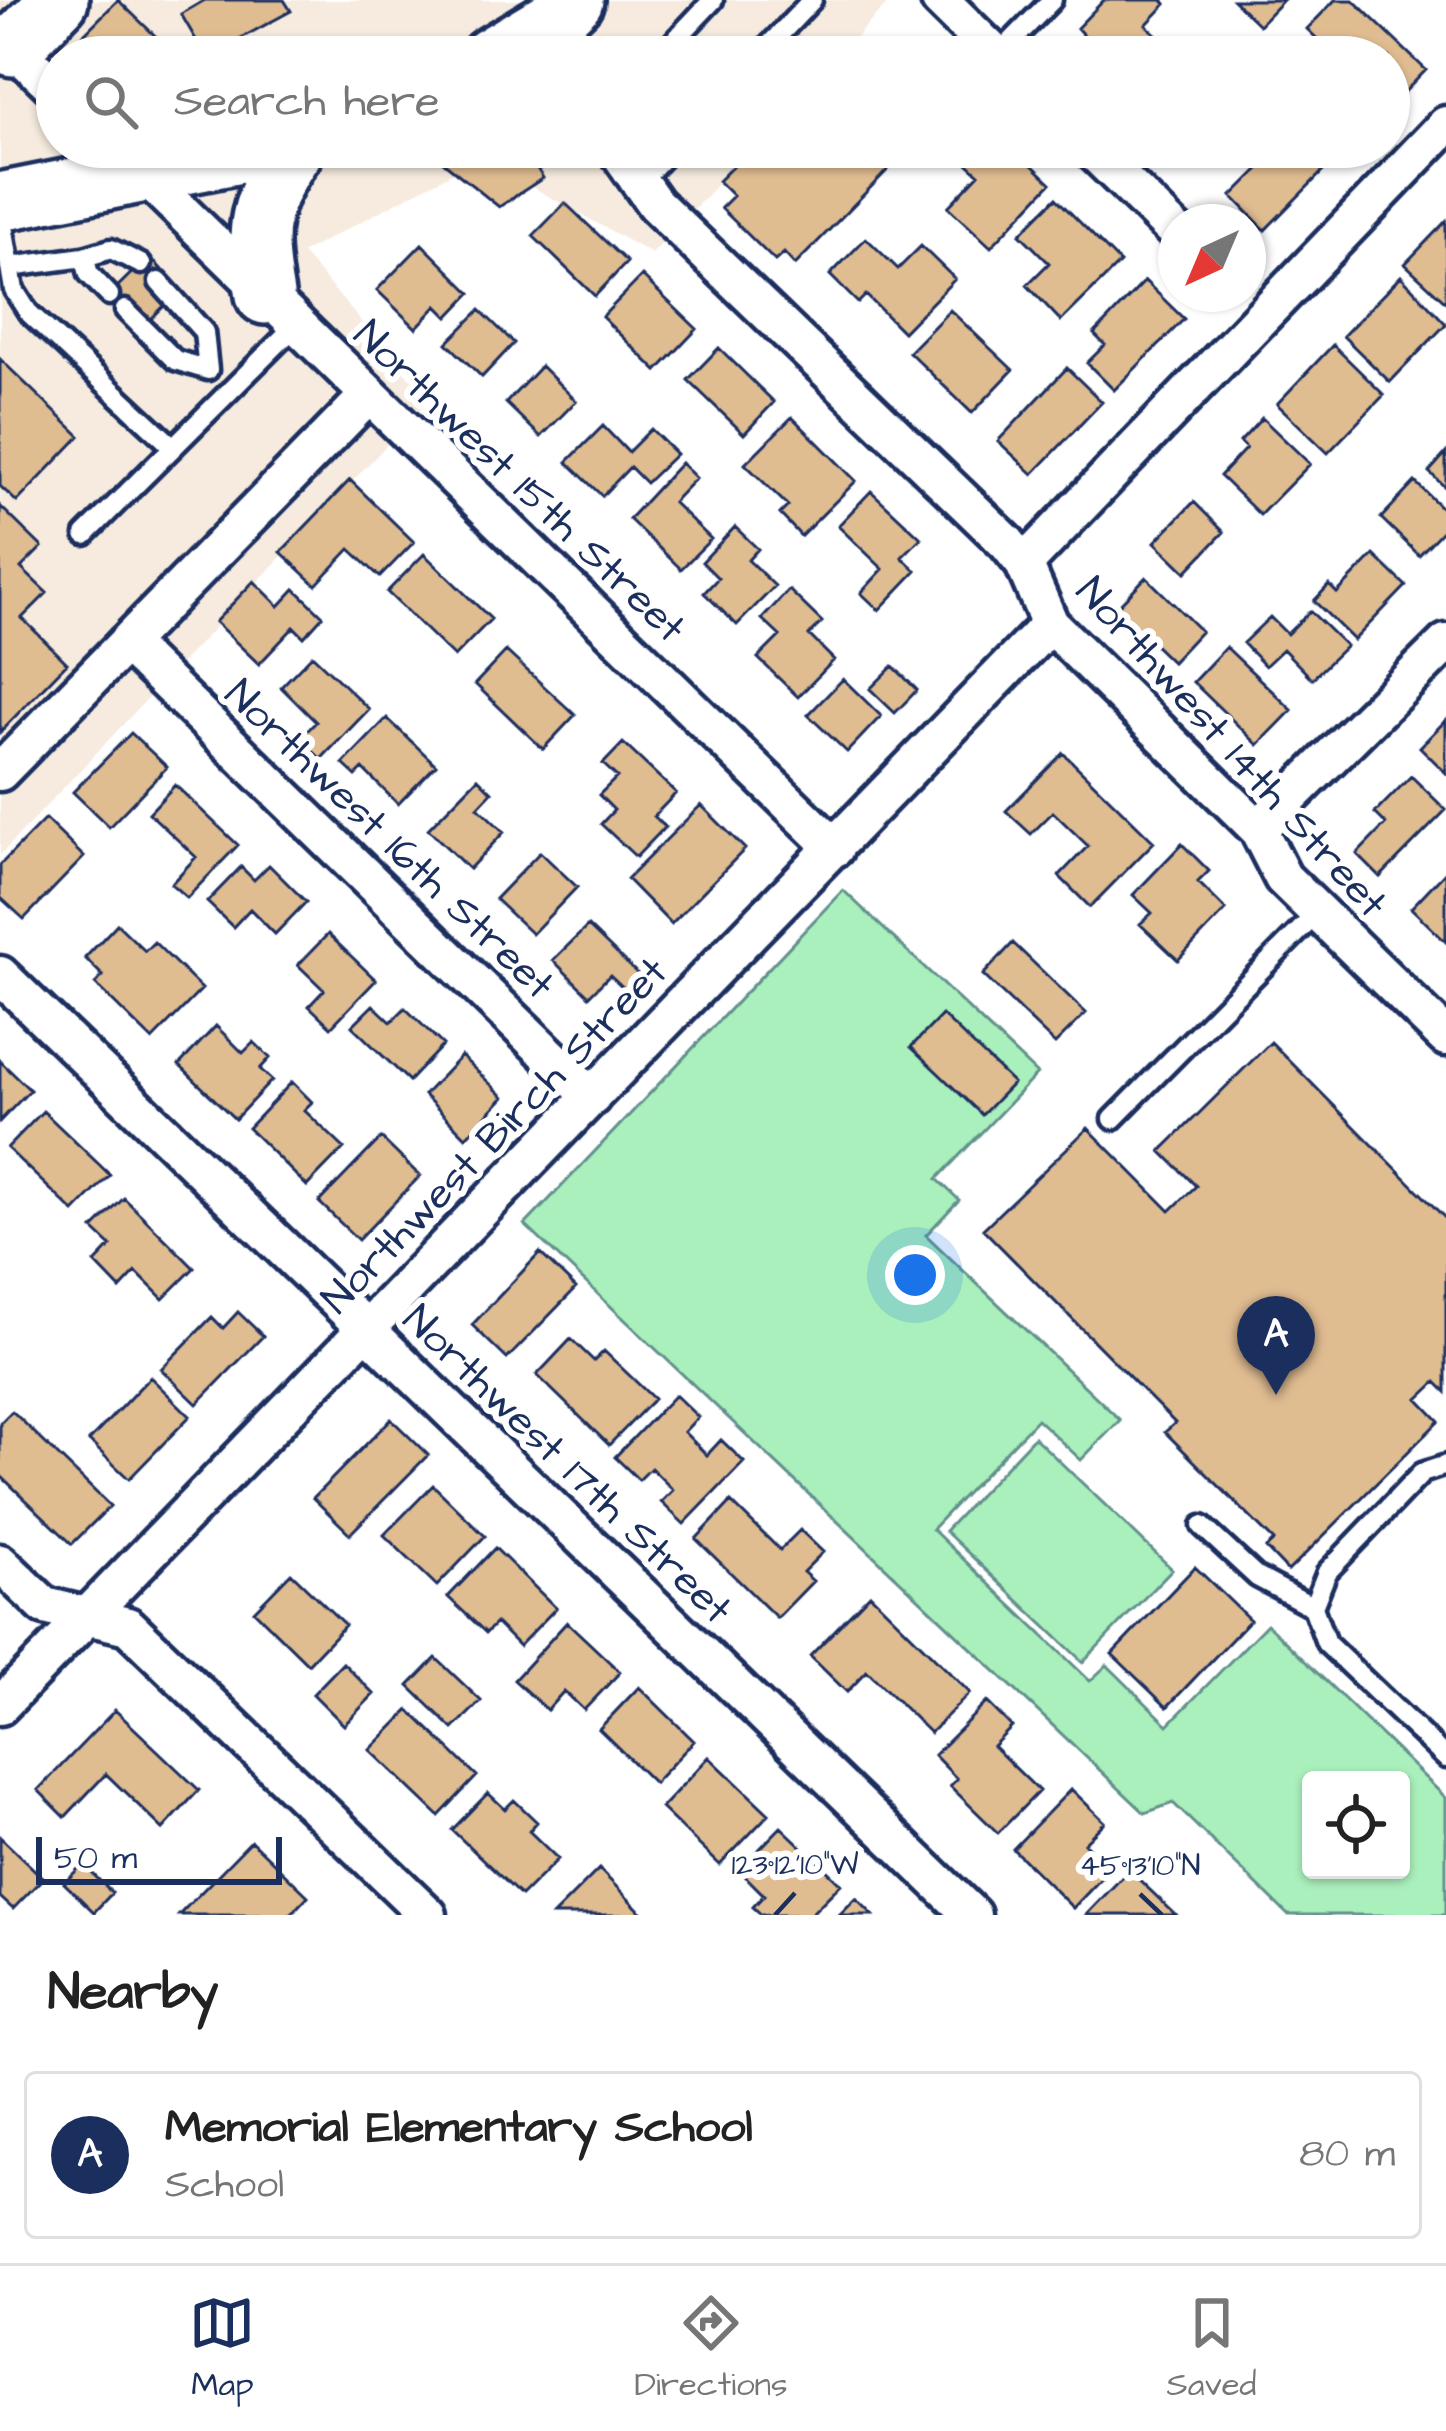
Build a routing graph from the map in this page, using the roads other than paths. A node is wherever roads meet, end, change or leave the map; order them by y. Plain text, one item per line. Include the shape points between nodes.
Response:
1 (59, 0) edge
2 (713, 0) edge
3 (812, 0) edge
4 (940, 0) edge
5 (1052, 0) edge
6 (679, 36) edge
7 (778, 36) edge
8 (976, 36) edge
9 (1017, 36) edge
10 (6, 41) edge
11 (36, 70) edge
12 (1446, 125) edge
13 (1410, 158) edge
14 (112, 168) edge
15 (136, 168) edge
16 (281, 168) edge
17 (629, 168) edge
18 (653, 168) edge
19 (1110, 168) edge
20 (1399, 168) edge
21 (639, 183) junction
22 (0, 205) edge
23 (1158, 214) edge
24 (84, 257) junction
25 (141, 264) dead end
26 (10, 267) junction
27 (159, 281) dead end
28 (1266, 289) edge
29 (7, 291) edge
30 (110, 295) dead end
31 (125, 310) dead end
32 (281, 310) junction
33 (1242, 312) edge
34 (208, 370) junction
35 (230, 391) junction
36 (369, 395) junction
37 (173, 447) junction
38 (86, 535) dead end
39 (1024, 564) junction
40 (1050, 624) junction
41 (126, 643) junction
42 (1446, 643) edge
43 (0, 772) edge
44 (1258, 829) junction
45 (836, 848) junction
46 (1318, 912) junction
47 (0, 975) edge
48 (1446, 1037) edge
49 (592, 1097) junction
50 (1113, 1119) dead end
51 (366, 1329) junction
52 (1446, 1465) edge
53 (1202, 1526) dead end
54 (0, 1564) edge
55 (1313, 1607) junction
56 (86, 1618) junction
57 (0, 1706) edge
58 (1446, 1758) edge
59 (428, 1915) edge
60 (972, 1915) edge

1 - 10 highway
2 - 6 lane
3 - 7 lane
4 - 8 street
5 - 9 lane
10 - 11 street
12 - 13 street
14 - 22 highway
15 - 32 street, Northwest 15th Street
16 - 32 highway via 266,190 256,246
17 - 21 street, Northwest 14th Street
18 - 21 lane
19 - 23 street
20 - 28 street
21 - 39 street, Northwest 14th Street
22 - 26 lane
24 - 25 lane via 111,249
24 - 26 lane
24 - 30 lane
26 - 29 lane
27 - 34 lane via 204,332
29 - 37 lane
31 - 34 lane via 175,360
32 - 35 lane
32 - 36 street, Northwest 15th Street
33 - 39 street
34 - 35 lane
35 - 37 lane
36 - 41 street
36 - 45 street, Northwest 15th Street
37 - 38 lane
39 - 40 street, Northwest 14th Street
40 - 44 street, Northwest 14th Street
40 - 45 street, Northwest Birch Street
41 - 43 street
41 - 49 street, Northwest 16th Street
42 - 44 street
44 - 46 street, Northwest 14th Street via 1282,878
45 - 49 street, Northwest Birch Street
46 - 48 street, Northwest 14th Street
46 - 50 lane
47 - 51 street, Northwest 17th Street
49 - 51 street, Northwest Birch Street
51 - 56 street, Northwest Birch Street
51 - 60 street, Northwest 17th Street
52 - 55 lane via 1422,1474 1327,1572
53 - 55 lane via 1257,1577
54 - 56 street via 45,1606
55 - 58 lane via 1327,1642
56 - 57 street, Northwest Birch Street
56 - 59 street via 128,1626

